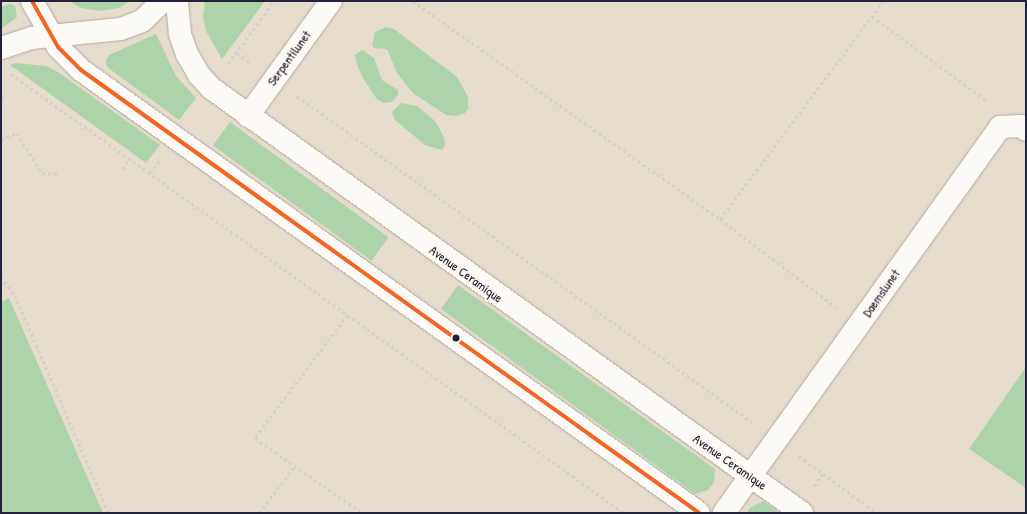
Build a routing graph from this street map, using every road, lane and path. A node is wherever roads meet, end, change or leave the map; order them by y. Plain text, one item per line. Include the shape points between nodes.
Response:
1 (32, 1) edge
2 (163, 1) edge
3 (177, 1) edge
4 (274, 1) edge
5 (331, 1) edge
6 (412, 1) edge
7 (882, 1) edge
8 (872, 16) junction
9 (51, 37) junction
10 (1, 48) edge
11 (236, 53) junction
12 (228, 64) dead end
13 (255, 66) dead end
14 (6, 71) dead end
15 (274, 80) junction
16 (1, 96) edge
17 (5, 99) dead end
18 (248, 116) junction
19 (1023, 128) edge
20 (1, 140) edge
21 (130, 159) junction
22 (122, 169) dead end
23 (59, 174) dead end
24 (720, 219) junction
25 (1, 277) edge
26 (348, 315) junction
27 (859, 324) junction
28 (776, 439) junction
29 (295, 466) junction
30 (750, 476) junction
31 (109, 513) edge
32 (260, 513) edge
33 (362, 513) edge
34 (624, 513) edge
35 (698, 513) edge
36 (724, 513) edge
37 (802, 513) edge
38 (877, 513) edge

1 - 9 street
2 - 9 street via 150,15 133,25 107,32
3 - 18 street, Avenue Ceramique via 180,34 193,66 211,88
4 - 11 path
5 - 15 street, Serpentilunet
6 - 24 path
7 - 8 path
8 - 19 path
8 - 24 path
9 - 10 street via 31,38
9 - 35 street via 81,70
11 - 12 path
11 - 13 path
14 - 21 path
15 - 18 street, Serpentilunet
15 - 28 path
16 - 17 path
18 - 30 street, Avenue Ceramique
19 - 27 street, Daemslunet via 1000,127
20 - 23 path via 17,133 42,173
21 - 22 path
21 - 26 path
24 - 27 path
25 - 31 path via 16,295
26 - 29 path via 255,438
26 - 34 path
27 - 28 street, Daemslunet
28 - 30 street, Daemslunet
28 - 38 path
29 - 32 path
29 - 33 path
30 - 36 street, Daemslunet
30 - 37 street, Avenue Ceramique

